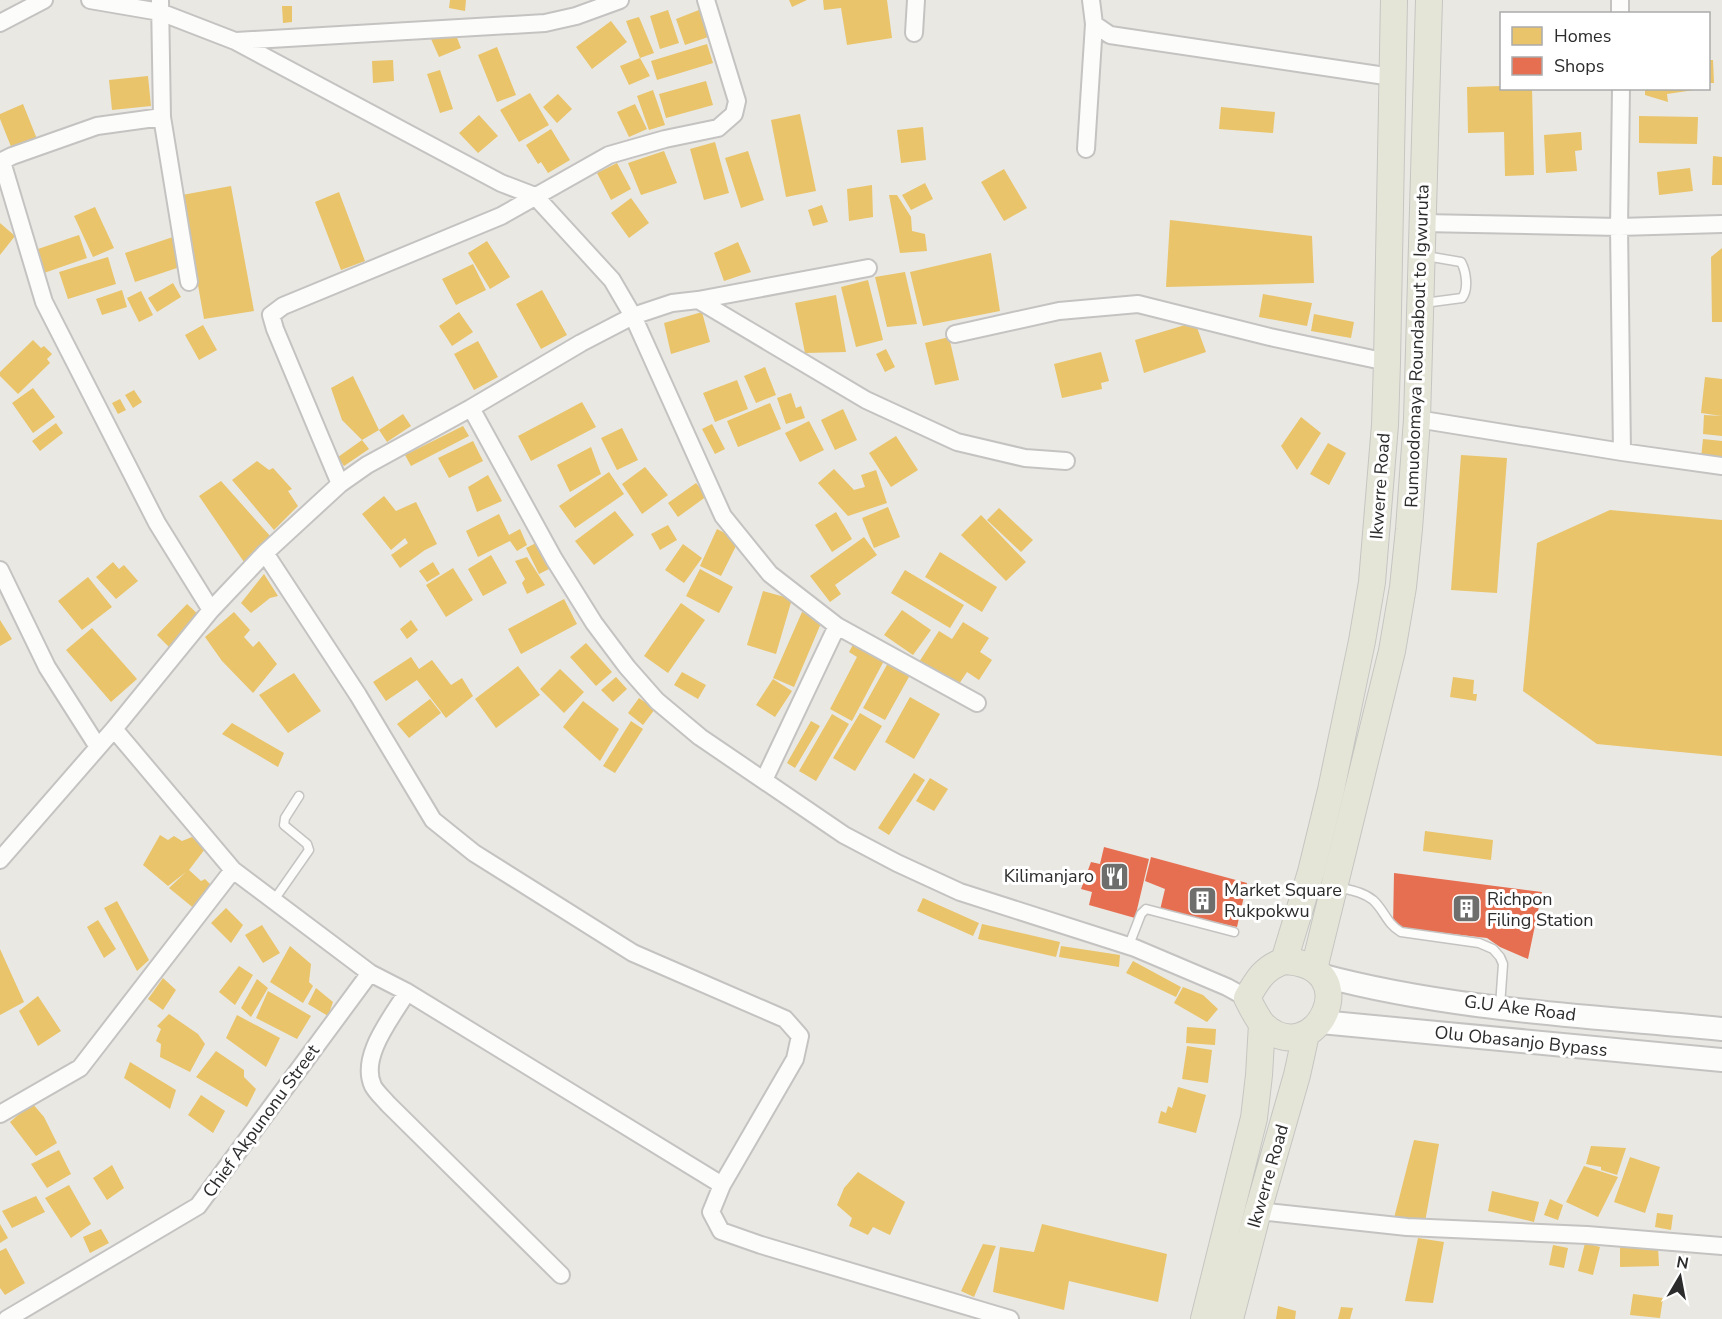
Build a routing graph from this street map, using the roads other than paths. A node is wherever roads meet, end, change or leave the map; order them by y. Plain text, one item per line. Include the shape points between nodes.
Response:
1 (44, 0) edge
2 (90, 0) edge
3 (620, 0) edge
4 (706, 0) edge
5 (916, 0) edge
6 (1091, 0) edge
7 (1394, 0) edge
8 (1428, 0) edge
9 (160, 6) edge
10 (0, 23) edge
11 (1094, 24) junction
12 (914, 33) dead end
13 (235, 41) junction
14 (1392, 77) junction
15 (1622, 90) edge
16 (162, 117) junction
17 (1086, 149) dead end
18 (535, 196) junction
19 (1422, 223) junction
20 (1722, 224) edge
21 (1619, 227) junction
22 (1421, 255) junction
23 (868, 268) dead end
24 (189, 282) dead end
25 (698, 300) junction
26 (1420, 304) junction
27 (633, 316) junction
28 (956, 334) dead end
29 (1387, 362) junction
30 (471, 408) junction
31 (1417, 419) junction
32 (1622, 452) junction
33 (1066, 461) dead end
34 (1722, 466) edge
35 (340, 484) junction
36 (265, 553) junction
37 (0, 570) edge
38 (211, 610) junction
39 (837, 626) junction
40 (977, 704) dead end
41 (114, 729) junction
42 (98, 747) junction
43 (764, 780) junction
44 (299, 796) dead end
45 (0, 858) edge
46 (233, 870) junction
47 (1335, 886) junction
48 (274, 900) junction
49 (1234, 932) dead end
50 (1129, 945) junction
51 (1284, 961) junction
52 (1317, 972) junction
53 (370, 973) junction
54 (408, 992) junction
55 (1247, 998) junction
56 (1500, 1007) junction
57 (1262, 1024) junction
58 (1313, 1028) junction
59 (1722, 1029) edge
60 (1722, 1060) edge
61 (0, 1113) edge
62 (722, 1185) junction
63 (1258, 1211) junction
64 (1722, 1246) edge
65 (561, 1275) dead end
66 (7, 1319) edge
67 (1010, 1319) edge
68 (1204, 1319) edge
69 (1230, 1319) edge

1 - 10 street
2 - 9 street
3 - 13 street via 545,23
4 - 18 street via 736,101 734,114 718,128 609,155
5 - 12 street
6 - 11 street
7 - 14 main road, Ikwerre Road
8 - 19 main road, Rumuodomaya Roundabout to Igwuruta
9 - 13 street
9 - 16 street
11 - 14 street via 1110,35
11 - 17 street
13 - 18 street via 501,183
14 - 29 main road, Ikwerre Road
15 - 21 street
16 - 24 street
16 - 38 street via 96,126 12,156 3,165 44,302 157,523
18 - 27 street via 612,280
18 - 35 street via 501,216 283,306 271,315
19 - 21 street
19 - 22 main road, Rumuodomaya Roundabout to Igwuruta
20 - 21 street
21 - 32 street
22 - 26 main road, Rumuodomaya Roundabout to Igwuruta
22 - 26 lane via 1461,262 1466,294 1462,298
23 - 25 street
25 - 27 street via 672,303
25 - 33 street via 866,400 957,442 1025,458
26 - 31 main road, Rumuodomaya Roundabout to Igwuruta
27 - 30 street
27 - 39 street via 723,516 770,574
28 - 29 street via 1059,312 1138,304
29 - 51 main road, Ikwerre Road via 1376,547 1364,629 1331,790
30 - 35 street
30 - 43 street via 554,559 627,667 657,701 700,737
31 - 32 street
31 - 47 main road, Rumuodomaya Roundabout to Igwuruta via 1409,529 1392,651
32 - 34 street
35 - 36 street
36 - 38 street
36 - 62 street via 358,695 433,820 474,854 633,953 785,1019 800,1036 795,1059
37 - 42 street via 47,668
38 - 41 street
39 - 40 street
39 - 43 street
41 - 42 street
41 - 46 street
42 - 45 street
43 - 50 street via 844,835 960,892
44 - 48 lane via 284,825 309,850
46 - 48 street
46 - 61 street via 80,1068
47 - 52 main road, Rumuodomaya Roundabout to Igwuruta
47 - 56 lane via 1373,900 1392,927 1401,932 1479,943 1493,949 1503,964
48 - 53 street
49 - 50 lane via 1146,909
50 - 55 street
51 - 52 main road via 1300,962
51 - 55 main road via 1259,976
52 - 56 main road, G.U Ake Road via 1357,985
52 - 58 main road via 1329,998 1328,1007
53 - 54 street
53 - 66 street, Chief Akpunonu Street via 198,1206
54 - 62 street
54 - 65 street via 372,1050 369,1068 373,1086
55 - 57 main road
56 - 59 main road, G.U Ake Road
57 - 58 main road via 1271,1032 1294,1037
57 - 68 main road via 1254,1118
58 - 60 main road, Olu Obasanjo Bypass
58 - 63 main road, Ikwerre Road
62 - 67 street via 711,1212 721,1231
63 - 64 street via 1407,1227 1587,1234
63 - 69 main road, Ikwerre Road

